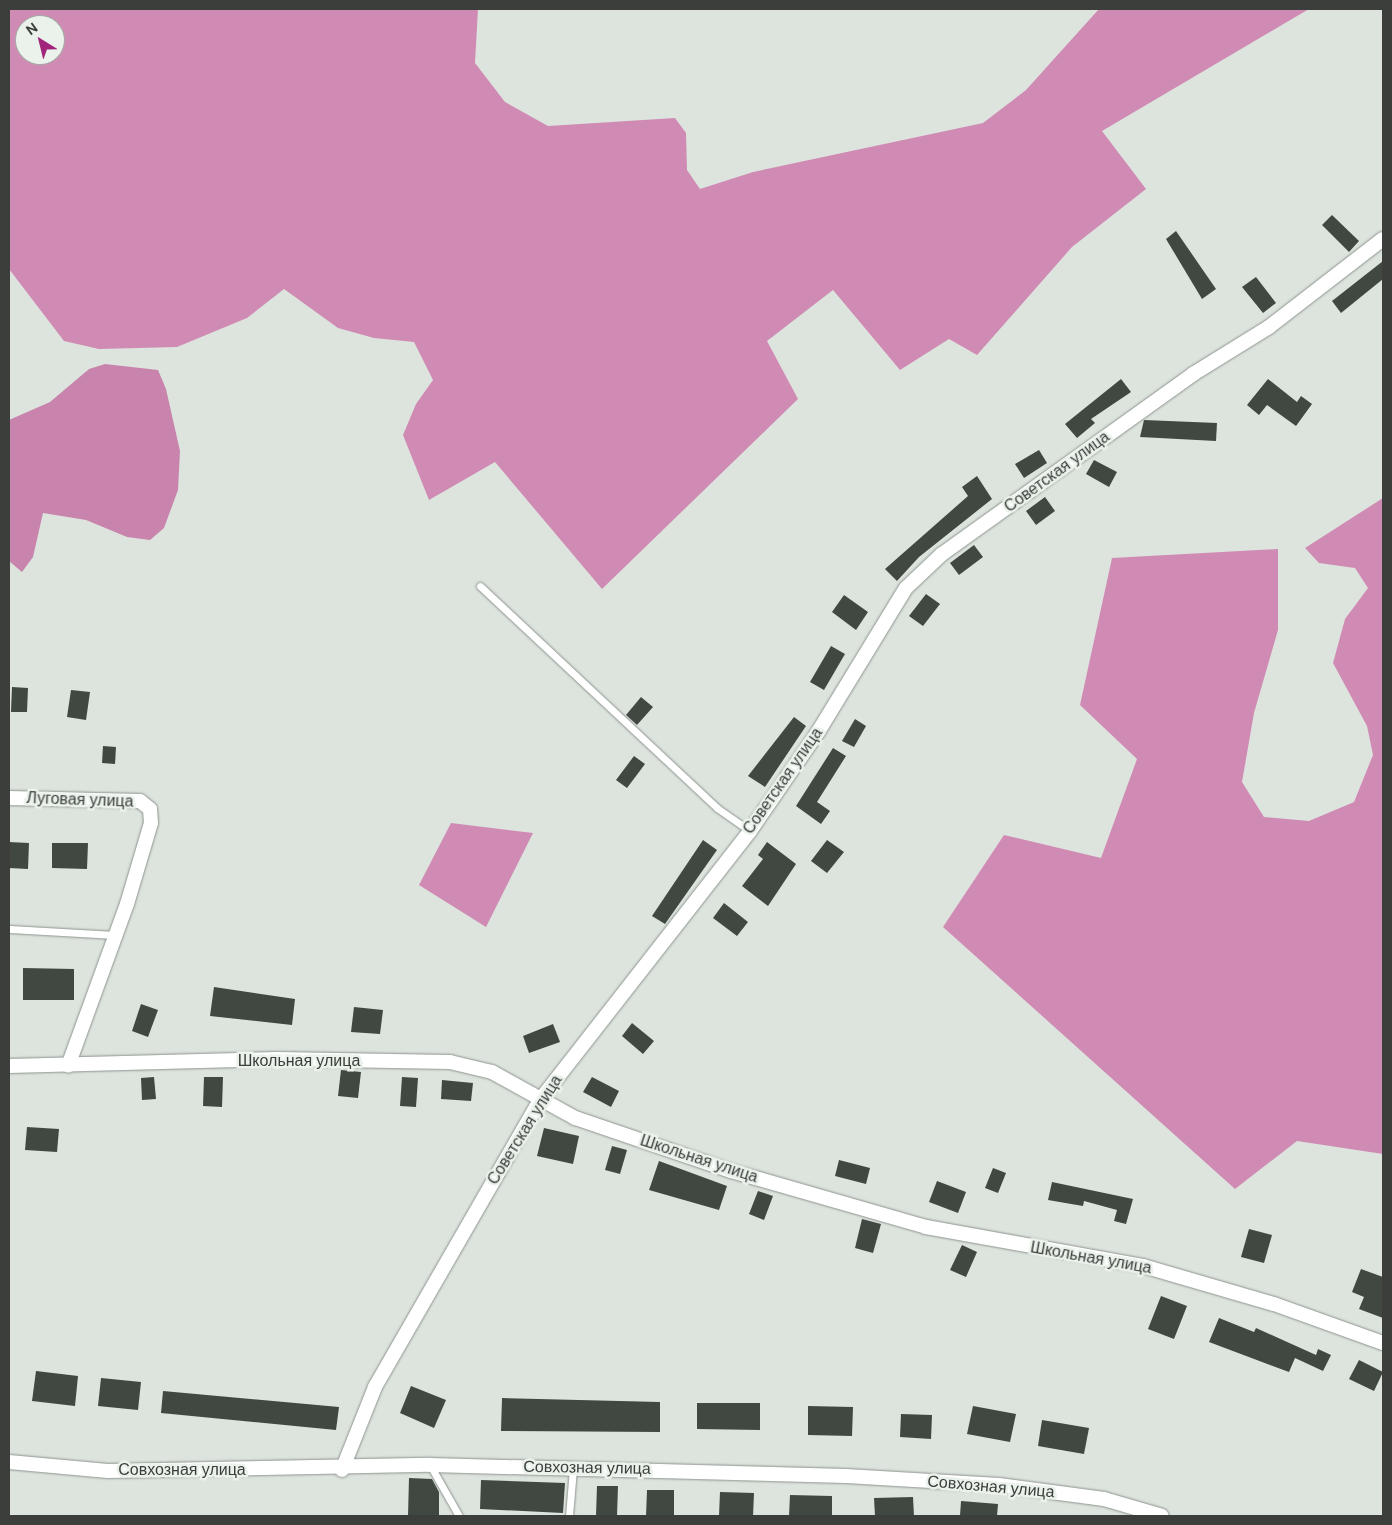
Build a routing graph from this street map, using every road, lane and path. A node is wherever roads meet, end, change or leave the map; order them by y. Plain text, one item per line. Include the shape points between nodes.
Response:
1 (1383, 239) edge
2 (480, 586) dead end
3 (9, 798) edge
4 (750, 831) junction
5 (9, 929) edge
6 (116, 935) junction
7 (9, 1066) edge
8 (68, 1066) junction
9 (540, 1100) junction
10 (1383, 1343) edge
11 (9, 1462) edge
12 (430, 1465) junction
13 (573, 1468) junction
14 (342, 1470) junction
15 (459, 1516) edge
16 (569, 1516) edge
17 (1162, 1516) edge

1 - 4 street, Советская улица via 1269,328 1193,374 942,554 906,588 818,732
2 - 4 lane via 717,808
3 - 6 street, Луговая улица via 140,801 150,808 151,823
4 - 9 street, Советская улица
5 - 6 lane
6 - 8 street
7 - 8 street, Школьная улица
8 - 9 street, Школьная улица via 277,1060 450,1062 492,1072
9 - 10 street, Школьная улица via 575,1118 740,1174 926,1227 1143,1266 1274,1304
9 - 14 street, Советская улица via 375,1387
11 - 14 street, Совхозная улица via 108,1471
12 - 13 street, Совхозная улица
12 - 14 street, Совхозная улица
12 - 15 lane
13 - 16 lane
13 - 17 street, Совхозная улица via 999,1485 1104,1499

